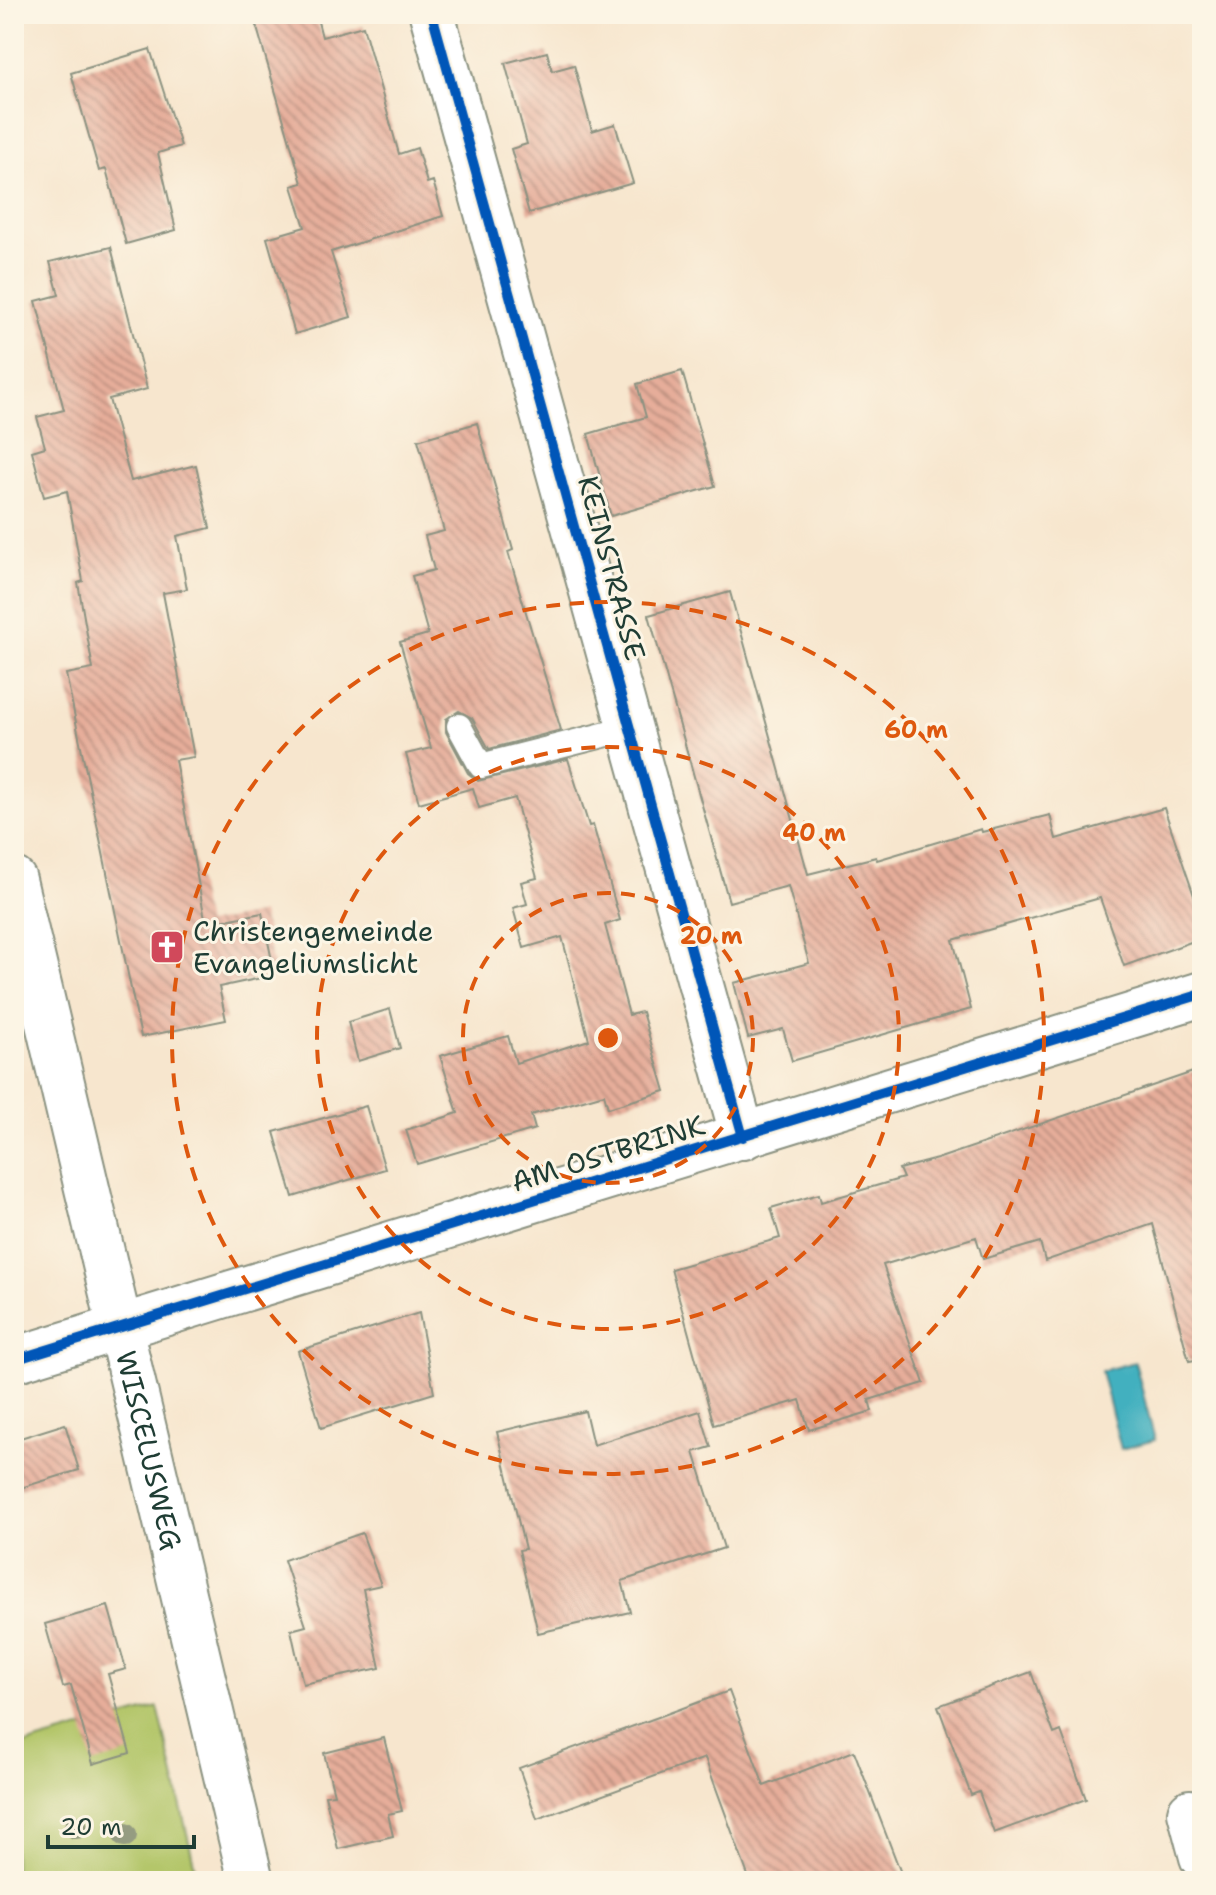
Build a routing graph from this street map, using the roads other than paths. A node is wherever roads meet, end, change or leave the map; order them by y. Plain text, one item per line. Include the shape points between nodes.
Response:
1 (432, 14) edge
2 (459, 726) dead end
3 (631, 728) junction
4 (14, 880) edge
5 (1202, 994) edge
6 (743, 1137) junction
7 (120, 1328) junction
8 (14, 1360) edge
9 (1190, 1812) dead end
10 (1202, 1857) edge
11 (251, 1881) edge

1 - 3 street, KEINSTRASSE
2 - 3 lane via 481,766
3 - 6 street, KEINSTRASSE
4 - 7 street, WISCELUSWEG
5 - 6 street, AM OSTBRINK
6 - 7 street, AM OSTBRINK
7 - 8 street, AM OSTBRINK
7 - 11 street, WISCELUSWEG
9 - 10 street

